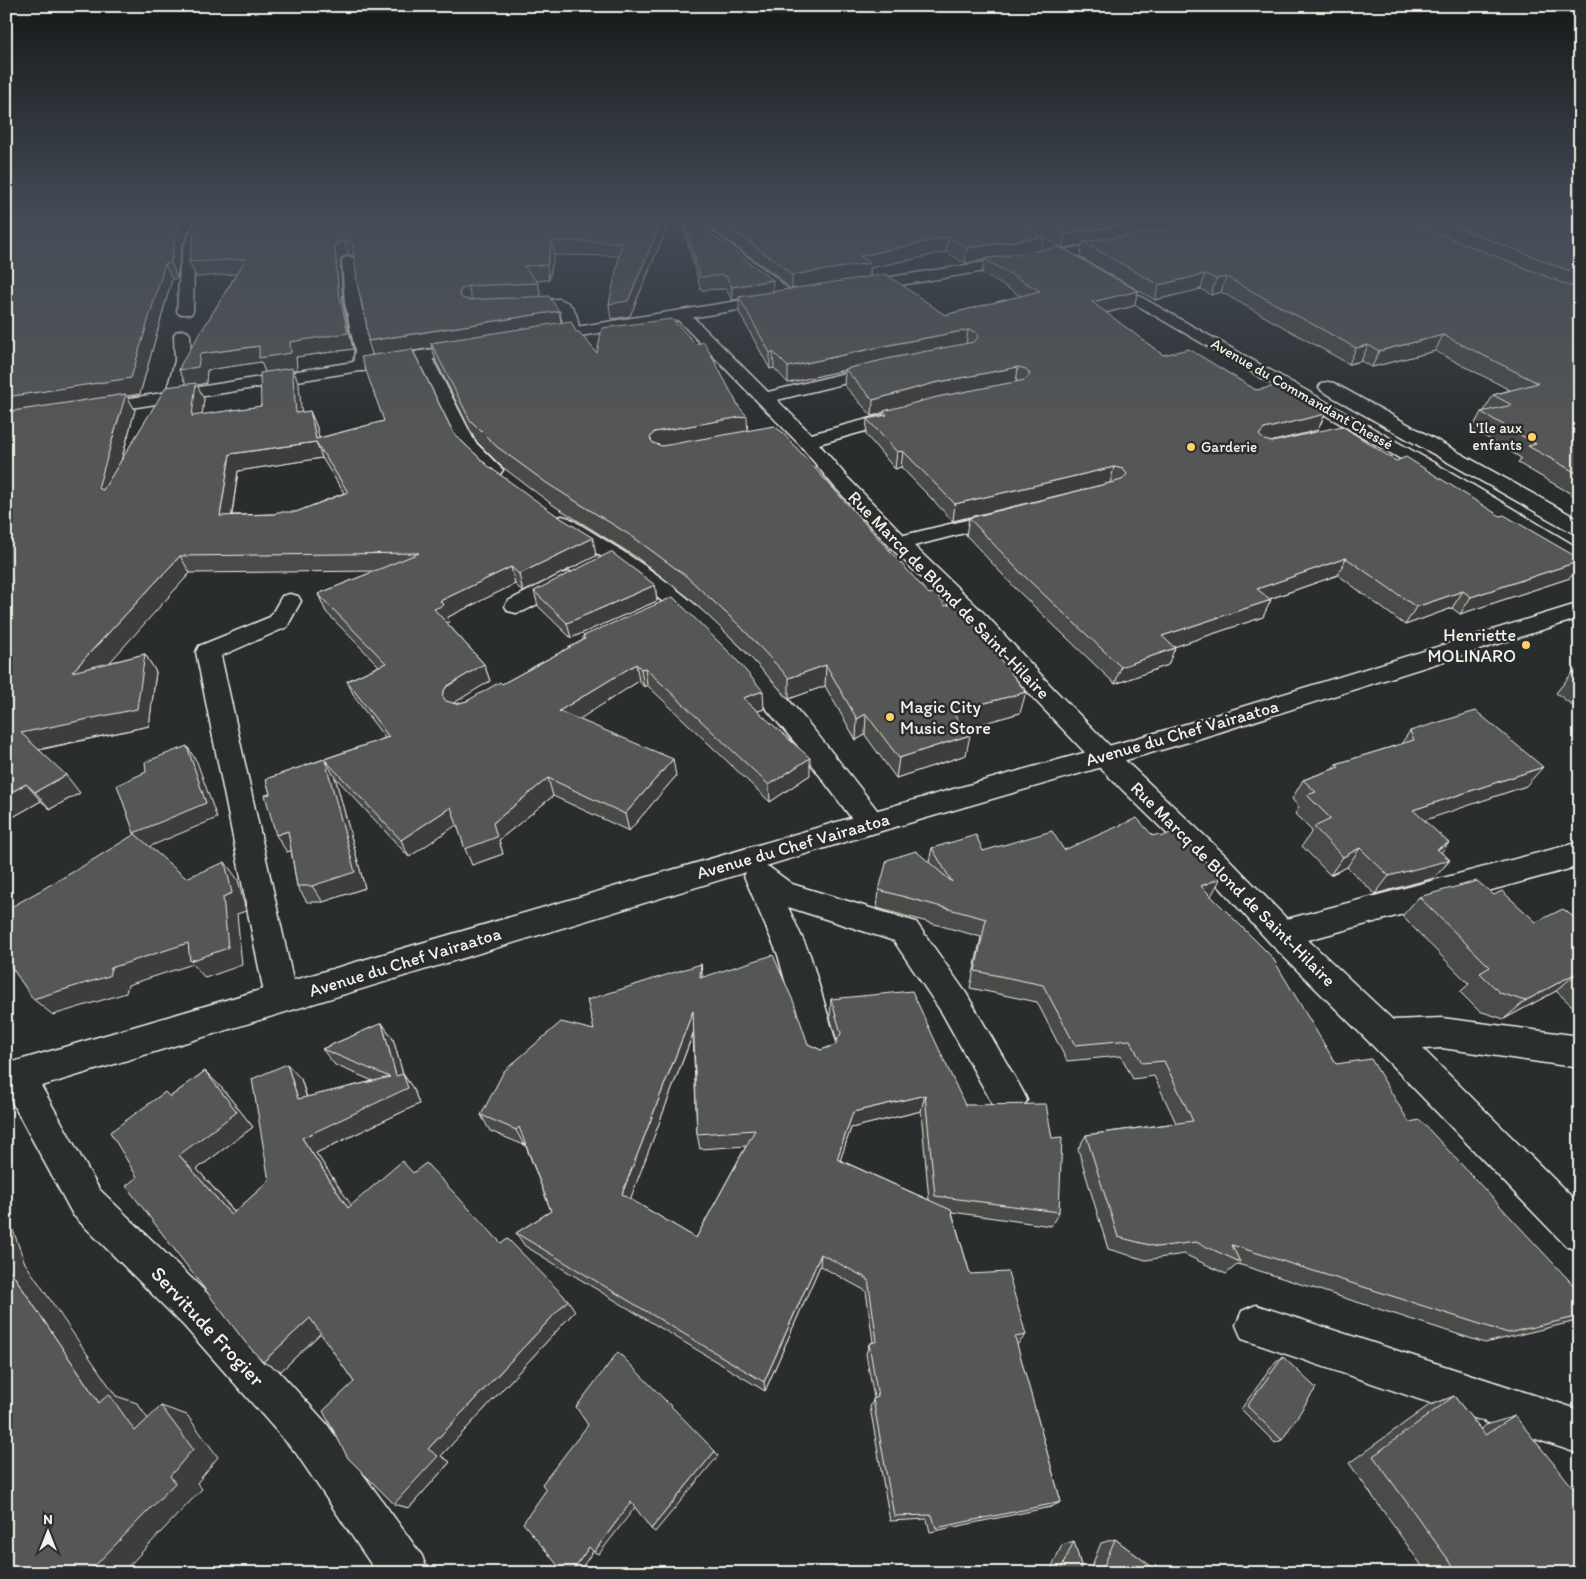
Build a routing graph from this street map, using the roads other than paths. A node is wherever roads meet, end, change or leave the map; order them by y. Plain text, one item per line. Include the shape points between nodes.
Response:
1 (186, 292) edge
2 (352, 292) edge
3 (782, 292) edge
4 (1130, 292) edge
5 (807, 295) edge
6 (789, 298) junction
7 (501, 306) edge
8 (185, 311) dead end
9 (682, 315) junction
10 (1206, 318) dead end
11 (1181, 324) junction
12 (572, 333) junction
13 (182, 335) dead end
14 (525, 340) edge
15 (488, 346) edge
16 (423, 356) junction
17 (898, 365) edge
18 (362, 366) junction
19 (1310, 377) dead end
20 (174, 396) junction
21 (765, 398) junction
22 (81, 411) edge
23 (915, 411) edge
24 (1361, 428) junction
25 (1332, 435) edge
26 (796, 437) junction
27 (508, 483) edge
28 (546, 510) edge
29 (1024, 512) edge
30 (1580, 529) edge
31 (899, 543) junction
32 (616, 556) junction
33 (1580, 558) edge
34 (290, 601) dead end
35 (678, 602) junction
36 (516, 606) dead end
37 (1580, 610) edge
38 (652, 613) edge
39 (1104, 756) junction
40 (871, 823) junction
41 (1580, 854) edge
42 (756, 868) junction
43 (1281, 934) junction
44 (281, 998) junction
45 (1386, 1036) junction
46 (821, 1049) edge
47 (1580, 1052) edge
48 (12, 1080) edge
49 (1009, 1100) dead end
50 (1580, 1232) edge
51 (1256, 1325) dead end
52 (1580, 1432) edge
53 (405, 1573) edge

1 - 8 street
2 - 18 street via 363,350
3 - 6 street
4 - 11 street, Avenue du Commandant Chessé
5 - 6 street
6 - 9 street
7 - 12 street via 559,304 567,309
9 - 12 street
9 - 21 street, Rue Marcq de Blond de Saint-Hilaire
10 - 11 street
11 - 24 street, Avenue du Commandant Chessé
12 - 14 street
13 - 20 street via 183,361
15 - 16 street
16 - 18 street
16 - 27 street via 466,445
17 - 21 street
18 - 20 street
19 - 30 street
20 - 22 street
21 - 26 street, Rue Marcq de Blond de Saint-Hilaire
23 - 26 street
24 - 25 street
24 - 33 street, Avenue du Commandant Chessé
26 - 31 street, Rue Marcq de Blond de Saint-Hilaire
28 - 32 street
29 - 31 street
31 - 39 street, Rue Marcq de Blond de Saint-Hilaire via 978,620
32 - 35 street
32 - 36 street
34 - 44 street via 279,622 208,652
35 - 38 street
35 - 40 street via 745,667 806,738
37 - 39 street, Avenue du Chef Vairaatoa
39 - 40 street, Avenue du Chef Vairaatoa
39 - 43 street, Rue Marcq de Blond de Saint-Hilaire via 1215,863
40 - 42 street, Avenue du Chef Vairaatoa
41 - 43 street
42 - 44 street, Avenue du Chef Vairaatoa
42 - 46 street via 794,955
42 - 49 street via 782,893 905,931 954,1003
43 - 45 street, Rue Marcq de Blond de Saint-Hilaire
44 - 48 street, Avenue du Chef Vairaatoa
45 - 47 street via 1442,1033
45 - 50 street, Rue Marcq de Blond de Saint-Hilaire
48 - 53 street, Servitude Frogier via 86,1202 198,1312 311,1438
51 - 52 street

